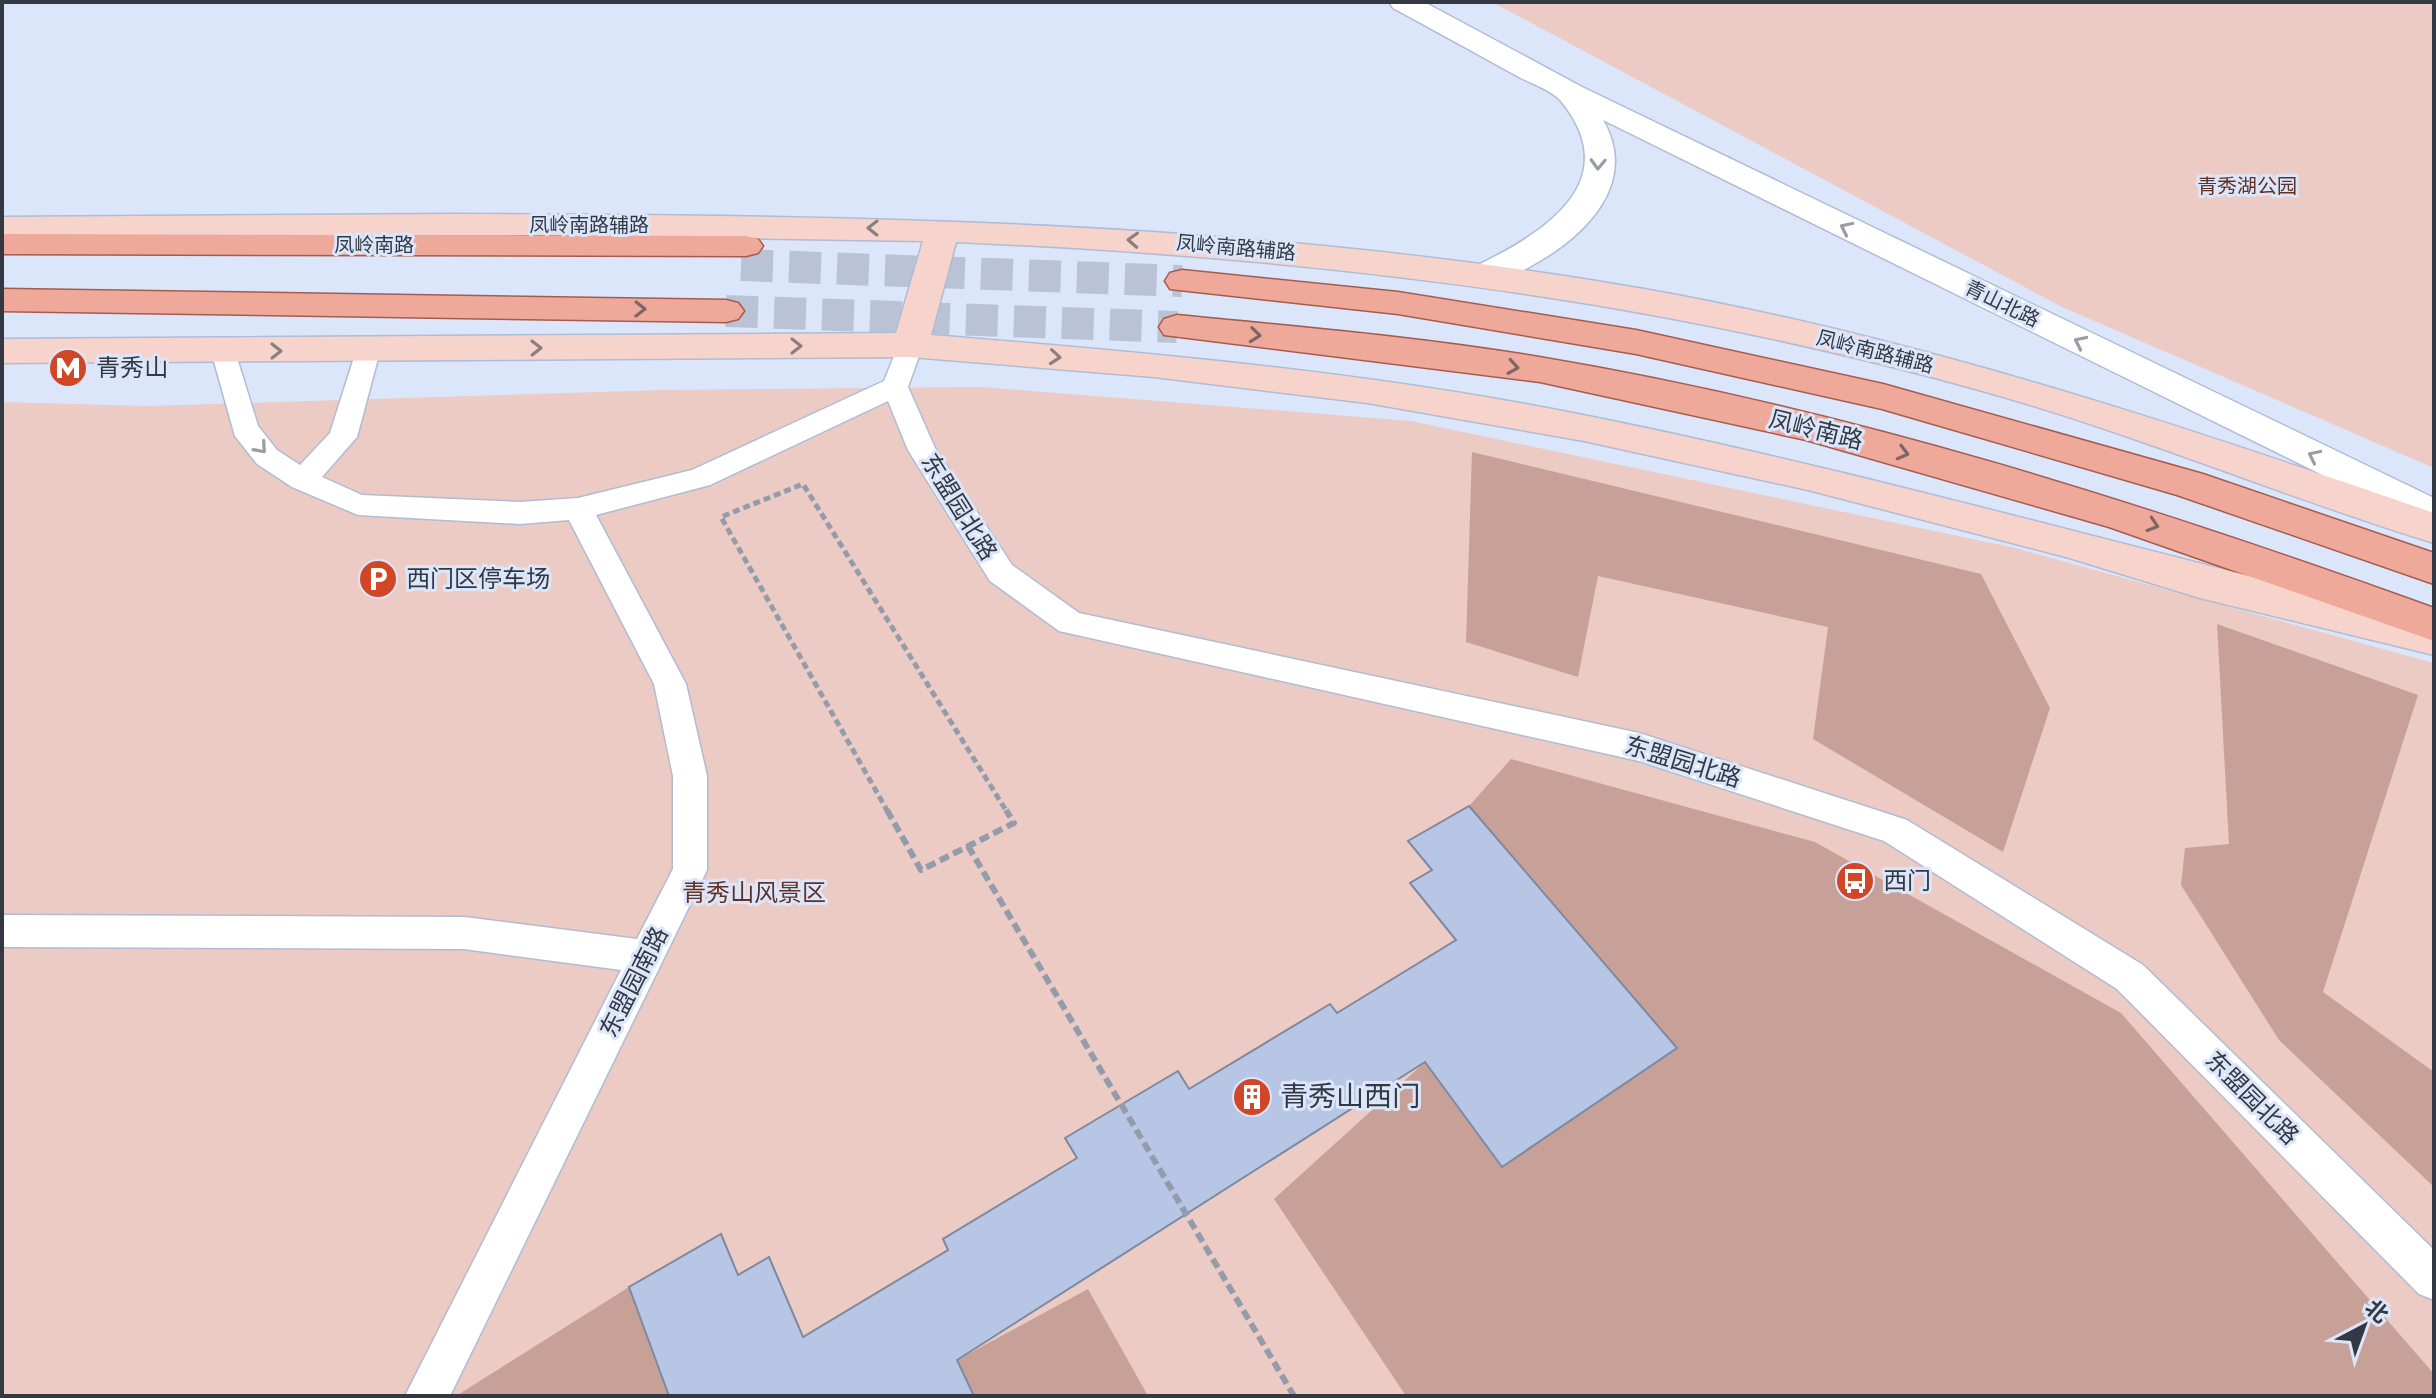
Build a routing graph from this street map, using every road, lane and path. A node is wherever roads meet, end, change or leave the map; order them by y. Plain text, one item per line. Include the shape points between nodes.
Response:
1 (1403, 2) edge
2 (1571, 93) junction
3 (2, 227) edge
4 (943, 229) junction
5 (2, 244) edge
6 (2, 271) edge
7 (1486, 275) junction
8 (2, 300) edge
9 (563, 308) junction
10 (726, 311) tunnel mouth
11 (2, 324) edge
12 (1177, 327) tunnel mouth
13 (910, 345) junction
14 (2, 351) edge
15 (224, 351) junction
16 (367, 351) junction
17 (895, 387) junction
18 (302, 480) junction
19 (578, 509) junction
20 (2434, 515) edge
21 (2434, 528) edge
22 (2434, 545) edge
23 (2434, 569) edge
24 (2434, 625) edge
25 (2434, 638) edge
26 (968, 846) junction
27 (2, 931) edge
28 (647, 957) junction
29 (2434, 1279) edge
30 (427, 1396) edge
31 (1294, 1396) edge

1 - 2 street, 青山北路
2 -> 7 street via 1598,142 1594,193 1564,229
20 -> 2 street, 青山北路
4 -> 3 street, 凤岭南路辅路
7 -> 4 street, 凤岭南路辅路 via 1165,242
4 - 13 street
5 - 6 main road, 凤岭南路 via 744,256
7 - 21 street, 凤岭南路辅路 via 1648,301 1886,353 2094,411
8 - 9 main road
9 -> 10 main road
9 - 11 main road via 363,325
12 -> 24 main road, 凤岭南路 via 1389,348 1590,379 1818,429 2073,499
16 -> 13 street
13 - 17 lane
13 -> 25 street via 1154,365 1367,390 1584,428 1808,476 2200,582
14 - 15 street
15 -> 16 street
15 -> 18 lane via 245,429 267,457
16 - 18 lane via 343,437
17 - 19 lane via 700,478
17 - 29 lane, 东盟园北路 via 922,450 1001,573 1070,623 1639,747 1895,830 2130,977
18 - 19 lane via 358,505 520,513
19 - 28 lane, 东盟园南路 via 670,684 690,776 690,870
22 - 23 main road, 凤岭南路 via 2154,450 1882,374 1642,322 1402,285 1182,271 1621,340 1883,397 2189,484
26 - 26 path via 921,870 721,517 803,484 1014,823
26 - 31 path
27 - 28 lane via 464,933
28 - 30 lane, 东盟园南路

